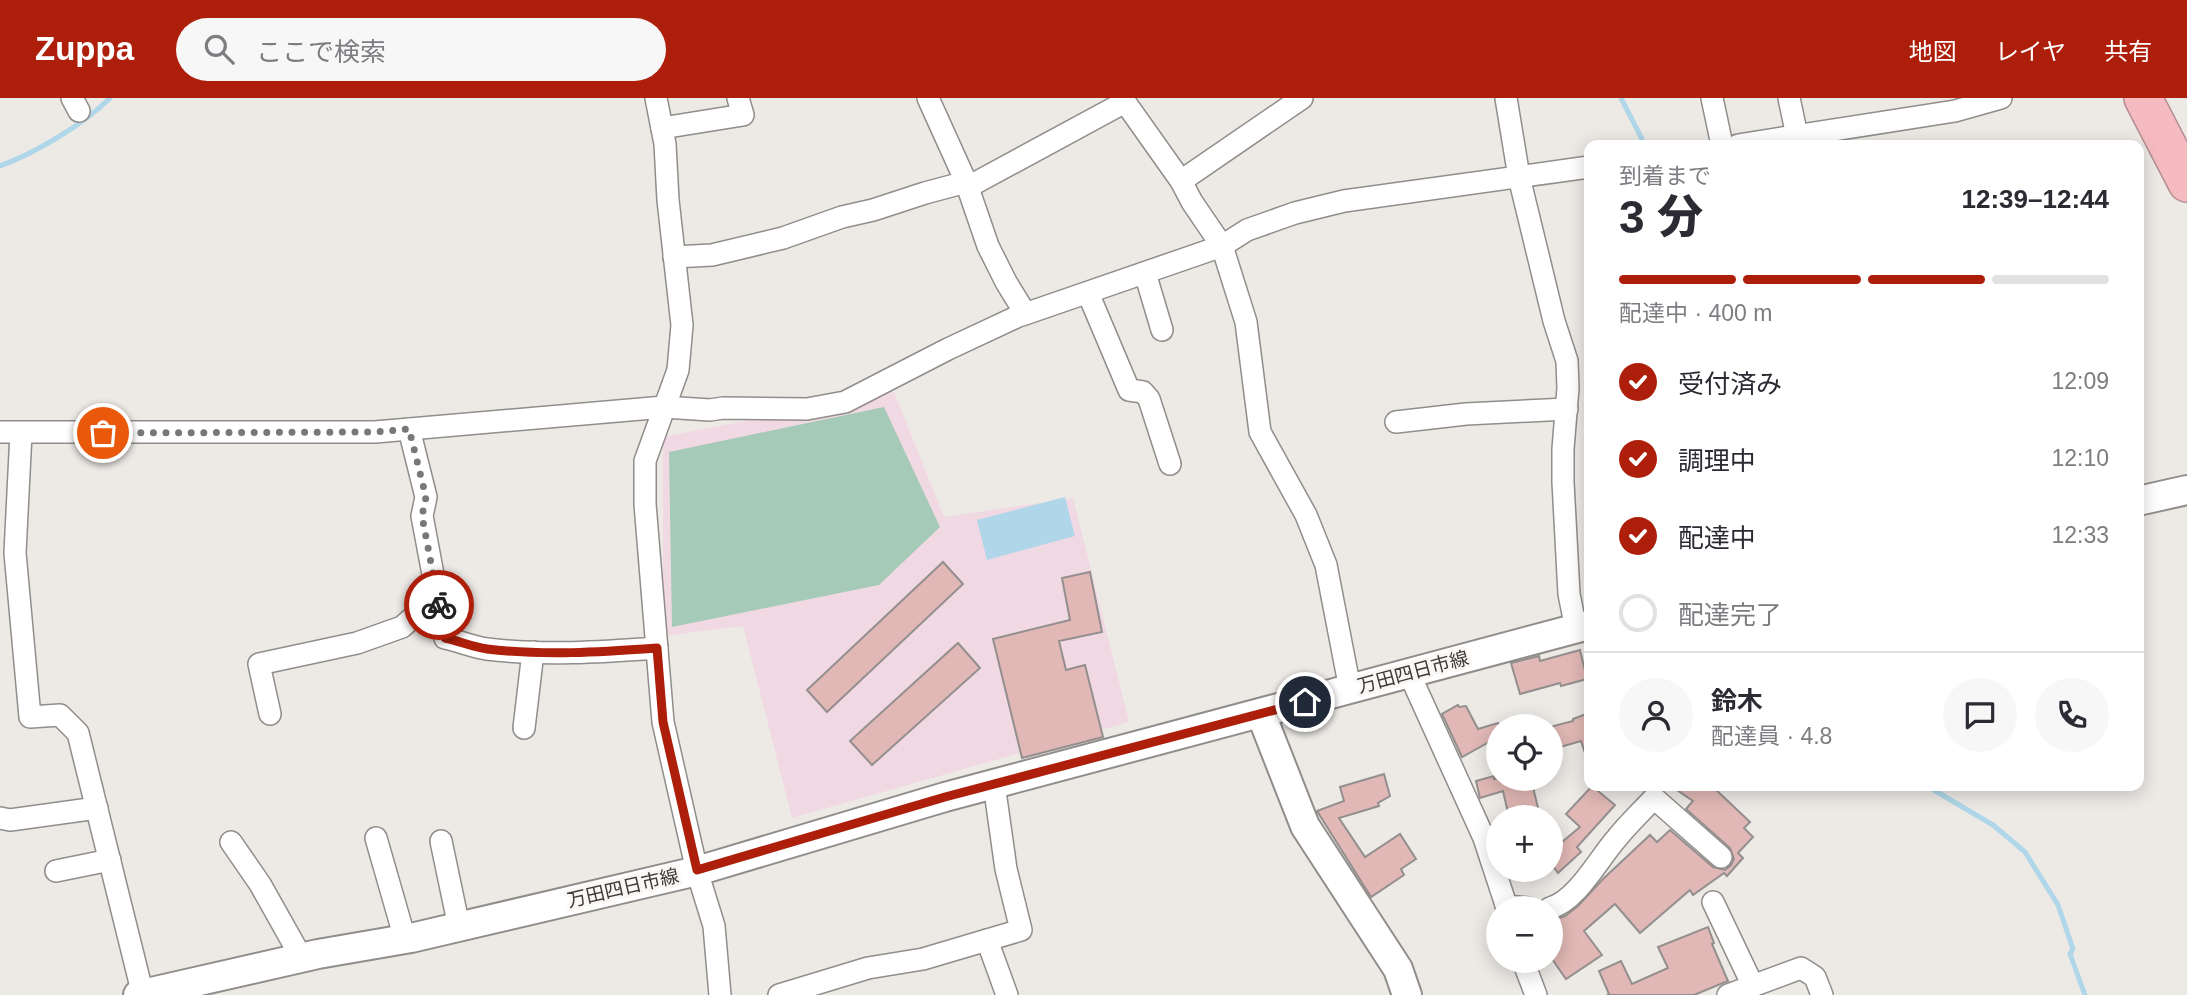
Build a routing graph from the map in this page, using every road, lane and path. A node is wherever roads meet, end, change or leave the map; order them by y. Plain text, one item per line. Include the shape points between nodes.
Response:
1 (656, 98) edge
2 (738, 98) edge
3 (928, 98) edge
4 (1302, 98) edge
5 (1506, 98) edge
6 (1712, 98) edge
7 (1789, 98) edge
8 (2001, 98) edge
9 (2143, 98) edge
10 (1966, 103) edge
11 (662, 128) junction
12 (1797, 136) junction
13 (1721, 140) edge
14 (1771, 140) edge
15 (2182, 163) edge
16 (1584, 168) edge
17 (1519, 177) junction
18 (1181, 181) junction
19 (967, 185) junction
20 (1222, 246) junction
21 (674, 257) junction
22 (1145, 272) junction
23 (1088, 293) junction
24 (1025, 313) junction
25 (1162, 330) dead end
26 (664, 407) junction
27 (1567, 409) junction
28 (1396, 422) dead end
29 (409, 429) junction
30 (10, 433) edge
31 (1170, 464) dead end
32 (2187, 490) edge
33 (2144, 500) edge
34 (437, 596) junction
35 (1582, 627) edge
36 (657, 648) junction
37 (533, 652) junction
38 (1409, 673) junction
39 (1350, 689) junction
40 (270, 714) dead end
41 (1261, 714) junction
42 (524, 728) dead end
43 (994, 784) junction
44 (97, 808) junction
45 (0, 818) edge
46 (376, 838) dead end
47 (441, 841) dead end
48 (231, 842) dead end
49 (1721, 857) dead end
50 (110, 860) junction
51 (697, 870) junction
52 (56, 871) dead end
53 (1503, 896) edge
54 (1563, 902) edge
55 (1713, 902) dead end
56 (458, 927) junction
57 (405, 939) junction
58 (988, 940) junction
59 (301, 957) junction
60 (1528, 973) edge
61 (1753, 986) junction
62 (141, 995) edge
63 (720, 995) edge
64 (779, 995) edge
65 (1007, 995) edge
66 (1407, 995) edge
67 (1536, 995) edge
68 (1728, 995) edge
69 (1822, 995) edge

1 - 11 street
2 - 11 street via 743,115
3 - 19 street
4 - 18 street
5 - 17 street
6 - 13 street
7 - 12 street
8 - 10 street
9 - 15 highway
10 - 12 street
11 - 21 street
12 - 14 street
16 - 17 street
17 - 20 street via 1344,201 1247,230
17 - 27 street via 1567,360
18 - 19 street via 1125,102
18 - 20 street
19 - 21 street via 842,217 783,238 712,255
19 - 24 street via 988,246
20 - 22 street
20 - 39 street via 1246,322 1260,432 1306,515 1326,565
21 - 26 street via 682,325 678,370
22 - 23 street
22 - 25 street
23 - 24 street via 1022,315
23 - 31 street via 1129,390 1143,392 1149,399
24 - 26 street via 845,402 807,409
26 - 29 street
26 - 36 street via 645,461
27 - 28 street
27 - 35 street via 1563,482 1569,594
29 - 30 street
29 - 34 street via 426,497 422,516
30 - 44 street via 30,717 60,715 78,733
32 - 33 main road
34 - 37 street via 445,638 485,649
34 - 40 street via 402,627 357,643 259,664
35 - 38 main road, 万田四日市線
36 - 37 street
36 - 51 street via 663,722
37 - 42 street
38 - 39 main road, 万田四日市線
38 - 53 street via 1485,838
39 - 41 main road, 万田四日市線
41 - 43 main road, 万田四日市線
41 - 66 main road via 1305,826 1398,969
43 - 51 main road, 万田四日市線
43 - 58 street via 1006,869 1021,930
44 - 45 street
44 - 50 street
46 - 57 street
47 - 56 street
48 - 59 street
49 - 54 street via 1654,798
50 - 52 street
50 - 62 street
51 - 56 main road, 万田四日市線
51 - 63 street via 714,926
55 - 61 street
56 - 57 main road, 万田四日市線
57 - 59 main road, 万田四日市線
58 - 64 street
58 - 65 street
59 - 62 main road, 万田四日市線
60 - 67 street
61 - 68 street
61 - 69 street via 1801,968 1815,977

